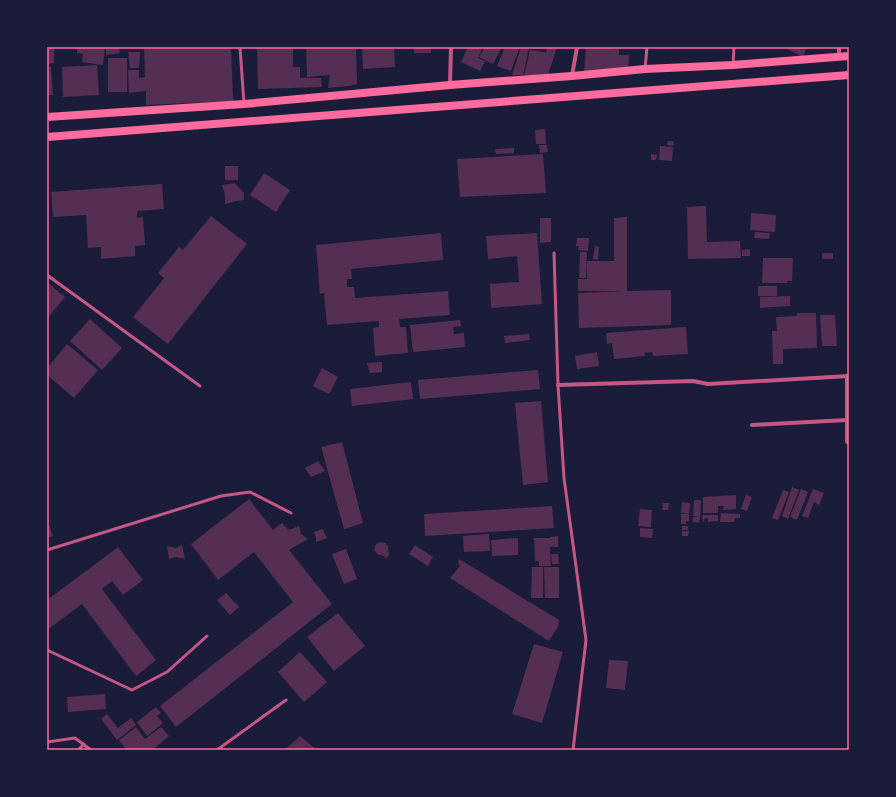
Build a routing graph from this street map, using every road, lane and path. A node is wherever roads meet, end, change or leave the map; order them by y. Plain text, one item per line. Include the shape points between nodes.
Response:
1 (240, 47) edge
2 (451, 47) edge
3 (577, 47) edge
4 (647, 47) edge
5 (734, 47) edge
6 (839, 47) edge
7 (849, 56) edge
8 (839, 57) junction
9 (734, 65) junction
10 (646, 69) junction
11 (849, 75) edge
12 (572, 76) junction
13 (450, 85) junction
14 (244, 104) junction
15 (47, 117) edge
16 (47, 137) edge
17 (554, 253) dead end
18 (47, 275) edge
19 (848, 376) edge
20 (558, 385) junction
21 (200, 386) dead end
22 (847, 420) junction
23 (752, 425) dead end
24 (847, 442) dead end
25 (291, 513) dead end
26 (47, 550) edge
27 (207, 636) dead end
28 (47, 650) edge
29 (286, 700) dead end
30 (47, 742) edge
31 (84, 744) junction
32 (78, 750) edge
33 (91, 750) edge
34 (217, 750) edge
35 (573, 750) edge

1 - 14 lane
2 - 13 street
3 - 12 street
4 - 10 lane
5 - 9 lane
6 - 8 street
7 - 8 main road
8 - 9 main road
9 - 10 main road
10 - 12 main road
11 - 16 main road
12 - 13 main road
13 - 14 main road
14 - 15 main road
17 - 20 lane
18 - 21 lane
19 - 20 street via 708,384 694,381
19 - 22 street
20 - 35 lane via 564,478 586,640
22 - 23 street
22 - 24 street
25 - 26 lane via 250,492 221,496
27 - 28 lane via 167,672 132,690
29 - 34 lane
30 - 31 lane via 75,738
31 - 32 lane
31 - 33 lane

